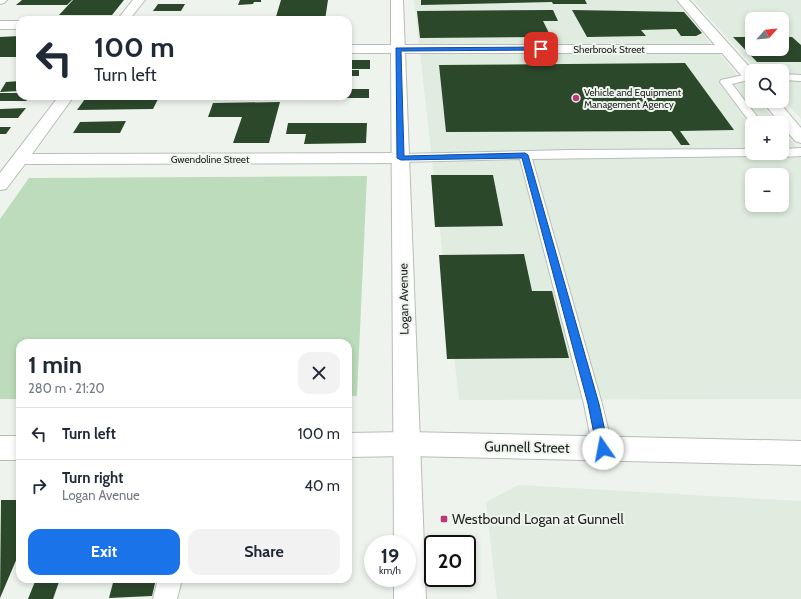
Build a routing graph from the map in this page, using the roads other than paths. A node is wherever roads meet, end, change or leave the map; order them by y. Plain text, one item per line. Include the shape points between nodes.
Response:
1 (139, 0) edge
2 (397, 0) edge
3 (684, 0) edge
4 (126, 16) edge
5 (0, 25) edge
6 (16, 25) edge
7 (726, 48) junction
8 (352, 49) edge
9 (398, 49) junction
10 (745, 70) edge
11 (789, 77) edge
12 (745, 78) edge
13 (801, 78) edge
14 (64, 100) edge
15 (776, 108) edge
16 (751, 116) edge
17 (801, 138) edge
18 (745, 153) edge
19 (525, 155) junction
20 (401, 158) junction
21 (19, 160) junction
22 (0, 185) edge
23 (407, 444) junction
24 (352, 445) edge
25 (0, 448) edge
26 (16, 448) edge
27 (603, 449) junction
28 (801, 453) edge
29 (169, 583) edge
30 (165, 599) edge
31 (410, 599) edge

1 - 4 street
2 - 9 street, Logan Avenue
3 - 7 street
5 - 6 street
7 - 9 street, Sherbrook Street
7 - 10 street
8 - 9 street, Sherbrook Street
9 - 20 street, Logan Avenue
11 - 13 lane
12 - 16 lane via 725,82
14 - 21 street
15 - 17 street
18 - 19 lane
19 - 20 lane
19 - 27 lane
20 - 21 street, Gwendoline Street
20 - 23 street, Logan Avenue
21 - 22 street
23 - 24 street, Gunnell Street
23 - 27 street, Gunnell Street
23 - 31 street, Logan Avenue
25 - 26 street
27 - 28 street, Gunnell Street
29 - 30 lane

